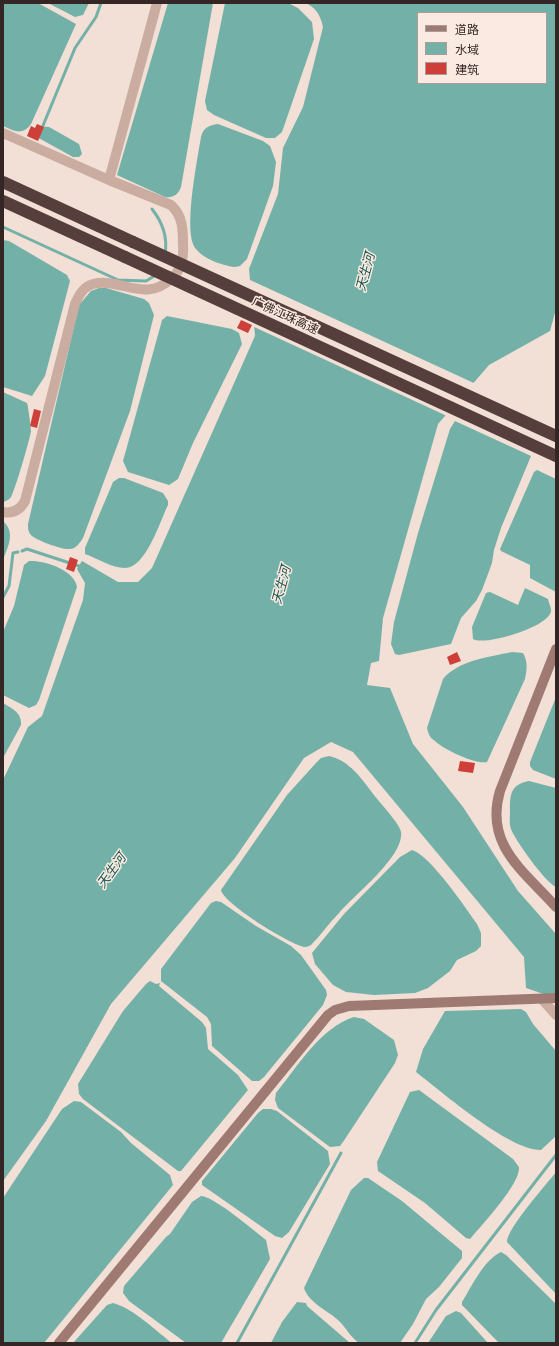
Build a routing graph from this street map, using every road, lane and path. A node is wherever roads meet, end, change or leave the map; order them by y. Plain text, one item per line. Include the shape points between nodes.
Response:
1 (157, 3) edge
2 (3, 132) edge
3 (109, 180) junction
4 (3, 182) edge
5 (3, 201) edge
6 (556, 436) edge
7 (556, 456) edge
8 (3, 512) edge
9 (556, 649) edge
10 (556, 907) edge
11 (556, 998) edge
12 (542, 999) junction
13 (556, 1015) edge
14 (59, 1343) edge

1 - 3 street
2 - 3 street
3 - 8 street via 171,205 178,212 183,240 178,273 167,283 156,288 144,290 102,283 84,288 78,296 25,501 14,512
4 - 6 highway, 广佛江珠高速, bridge
5 - 7 highway, 广佛江珠高速, bridge
9 - 10 street via 495,807 496,824 507,853
11 - 12 street
12 - 13 street
12 - 14 street via 350,1006 335,1010 328,1015

